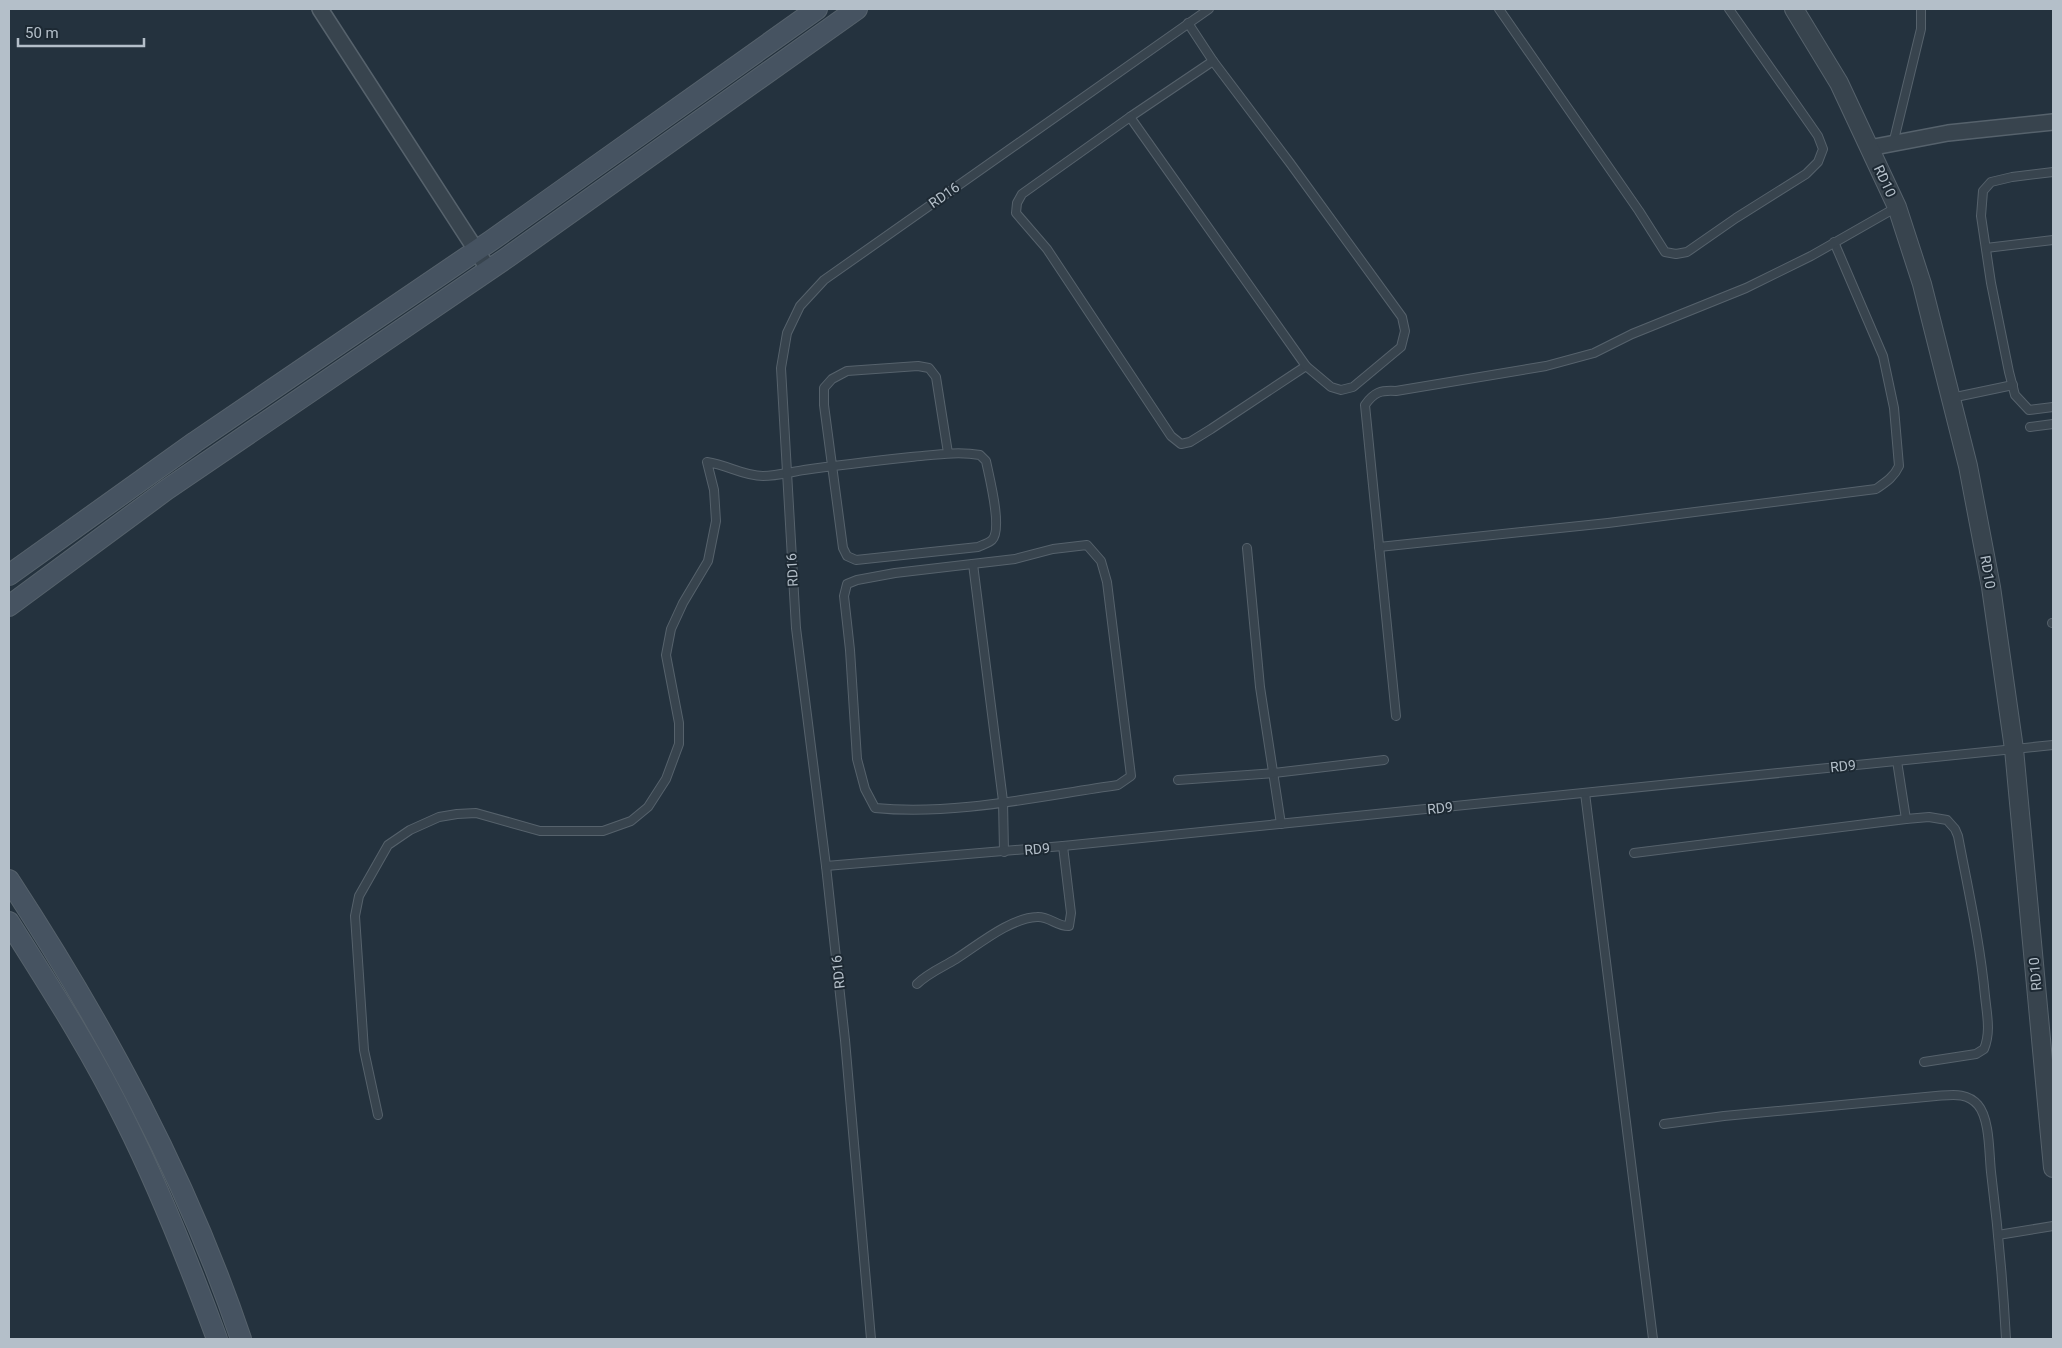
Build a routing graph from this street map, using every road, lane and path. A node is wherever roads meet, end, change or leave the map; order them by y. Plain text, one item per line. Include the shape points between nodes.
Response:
1 (320, 9) edge
2 (817, 9) edge
3 (857, 9) edge
4 (1209, 9) edge
5 (1499, 9) edge
6 (1728, 9) edge
7 (1794, 9) edge
8 (1921, 9) edge
9 (1188, 23) junction
10 (1213, 61) junction
11 (1130, 117) junction
12 (2053, 122) edge
13 (1892, 144) junction
14 (1869, 148) junction
15 (2053, 172) edge
16 (1897, 207) junction
17 (2053, 240) edge
18 (1834, 242) junction
19 (1986, 248) junction
20 (477, 250) junction
21 (490, 270) junction
22 (1306, 366) junction
23 (2013, 385) junction
24 (1951, 398) junction
25 (2053, 407) edge
26 (2053, 424) edge
27 (2030, 427) dead end
28 (948, 453) junction
29 (833, 466) junction
30 (786, 472) junction
31 (1380, 546) junction
32 (1247, 548) dead end
33 (973, 564) junction
34 (9, 575) edge
35 (9, 606) edge
36 (1396, 716) dead end
37 (2053, 745) edge
38 (2014, 749) junction
39 (1384, 760) dead end
40 (1897, 761) junction
41 (1274, 773) junction
42 (1178, 780) dead end
43 (1585, 793) junction
44 (1003, 801) junction
45 (1906, 819) junction
46 (1281, 824) junction
47 (1064, 846) junction
48 (1004, 852) junction
49 (1634, 853) dead end
50 (826, 866) junction
51 (9, 880) edge
52 (9, 922) edge
53 (917, 984) dead end
54 (1924, 1062) dead end
55 (378, 1116) dead end
56 (1664, 1124) dead end
57 (2053, 1168) edge
58 (2053, 1226) edge
59 (1998, 1235) junction
60 (217, 1339) edge
61 (241, 1339) edge
62 (871, 1339) edge
63 (1653, 1339) edge
64 (2006, 1339) edge

1 - 20 street
2 - 20 main road
3 - 21 main road
4 - 9 lane, RD16
5 - 6 lane via 1665,252 1676,254 1687,252 1806,174 1818,162 1823,149 1809,122
7 - 14 street, RD10 via 1839,83
8 - 13 lane via 1921,30
9 - 10 lane
9 - 30 lane, RD16 via 824,280 800,306 787,334 781,368
10 - 11 lane
10 - 22 lane via 1402,317 1405,331 1401,348 1353,387 1341,390 1331,387
11 - 22 lane
11 - 22 lane via 1022,194 1016,213 1048,249 1171,436 1181,444 1190,442
12 - 13 street via 1948,133
13 - 14 street
14 - 16 street, RD10
15 - 19 lane via 1991,182 1983,191 1981,216
16 - 18 lane
16 - 24 street, RD10 via 1922,284
17 - 19 lane
18 - 31 lane via 1746,288 1632,334 1594,353 1546,366 1396,391 1382,390 1372,395 1365,404
18 - 31 lane via 1883,356 1894,408 1899,466 1888,481 1876,489 1608,523
19 - 23 lane
20 - 21 street
20 - 34 main road via 194,442
21 - 35 main road via 166,490
23 - 24 lane
23 - 25 lane via 2015,395 2029,410
24 - 38 street, RD10 via 1968,466 1991,587
26 - 27 lane
28 - 29 lane
28 - 29 lane via 936,377 929,368 847,371 824,388
28 - 29 lane via 980,455 986,461 996,532 992,540 978,547 856,560 847,556 843,548
29 - 30 lane
30 - 50 lane, RD16 via 796,628
30 - 55 lane via 749,475 723,464 707,462 714,490 716,521 708,561 671,629 666,655 679,723 679,744 666,779 648,807 631,821 603,831 540,831 476,813 439,817 410,830 388,845 374,867 359,896 355,916 364,1050
31 - 36 lane
32 - 41 lane via 1260,687
33 - 44 lane
33 - 44 lane via 895,573 847,584 844,596 857,759 865,789 875,808 902,811 945,809
33 - 44 lane via 1088,545 1095,552 1101,560 1106,582 1130,764 1131,776 1118,785
37 - 38 lane, RD9
38 - 40 lane, RD9
38 - 57 street, RD10
39 - 41 lane
40 - 43 lane, RD9
40 - 45 lane
41 - 42 lane
41 - 46 lane
43 - 46 lane, RD9
43 - 63 lane
44 - 48 lane
45 - 49 lane
45 - 54 lane via 1941,818 1948,820 1955,829 1978,938 1989,1032 1984,1049 1976,1054
46 - 47 lane, RD9
47 - 48 lane, RD9
47 - 53 lane via 1071,913 1069,926 1046,918 1029,918 983,939
48 - 50 lane, RD9
50 - 62 lane, RD16
51 - 61 main road via 63,963 167,1154
52 - 60 main road via 70,1020 126,1122 171,1222
56 - 59 lane via 1964,1095 1983,1111
58 - 59 lane
59 - 64 lane

